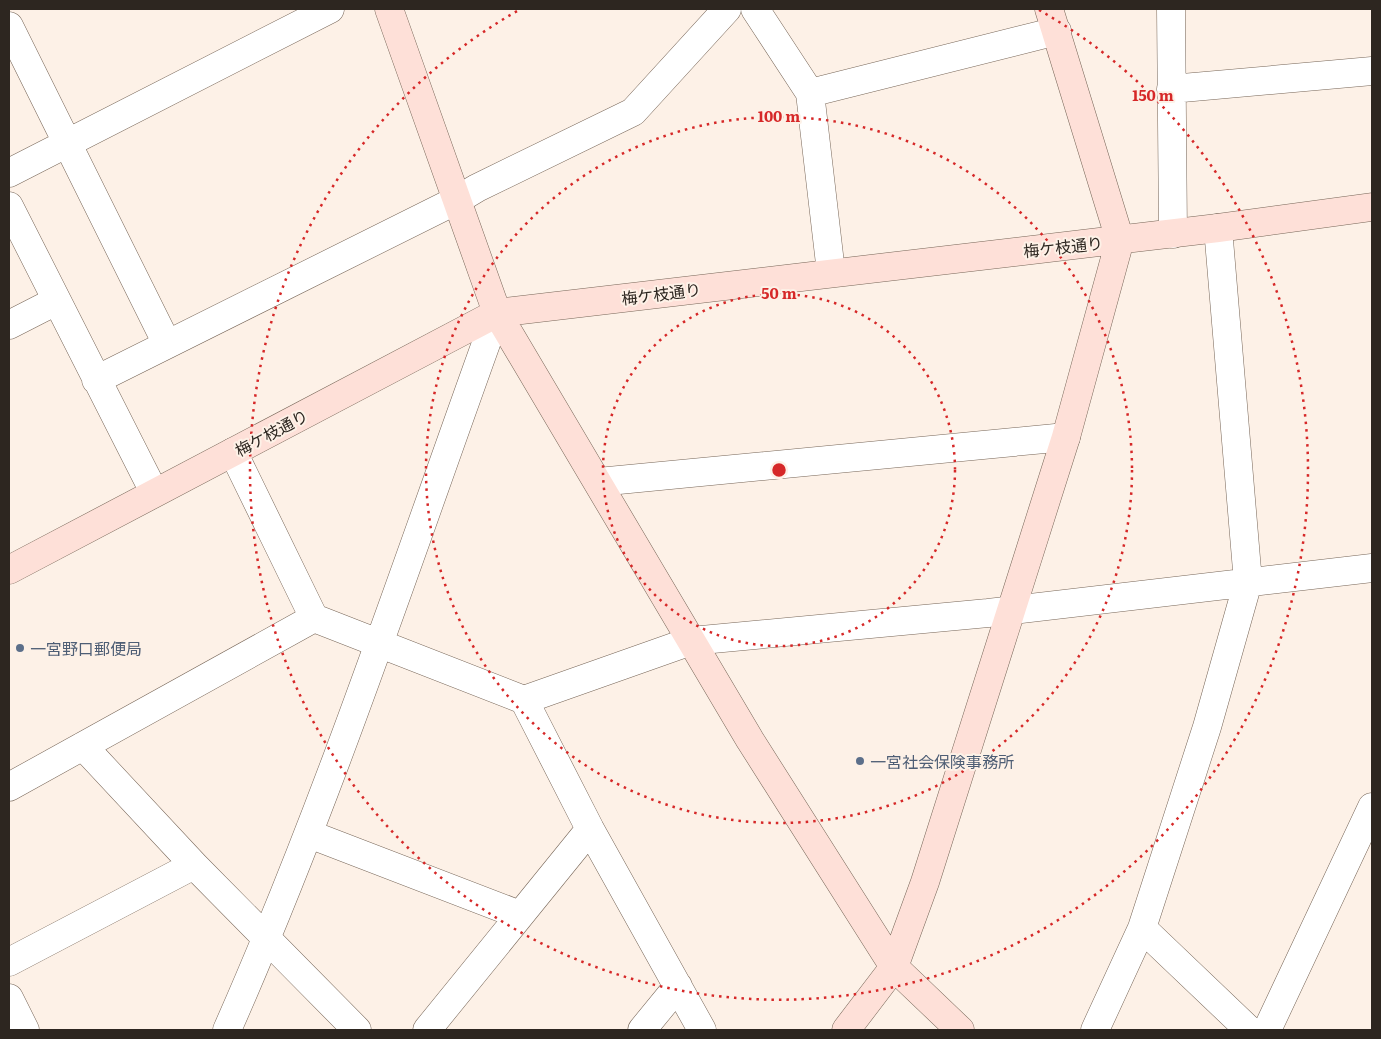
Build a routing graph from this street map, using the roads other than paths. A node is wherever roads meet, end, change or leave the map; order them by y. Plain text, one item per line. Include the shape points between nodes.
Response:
1 (330, 9) edge
2 (389, 9) edge
3 (727, 9) edge
4 (755, 9) edge
5 (1171, 9) edge
6 (1053, 20) edge
7 (9, 26) edge
8 (1372, 71) edge
9 (1171, 89) junction
10 (810, 93) junction
11 (68, 144) junction
12 (9, 174) edge
13 (457, 200) junction
14 (9, 206) edge
15 (1372, 207) edge
16 (1218, 228) junction
17 (1173, 234) junction
18 (1120, 240) junction
19 (831, 272) junction
20 (56, 301) junction
21 (497, 313) junction
22 (9, 325) edge
23 (167, 344) junction
24 (96, 380) junction
25 (1066, 437) junction
26 (233, 452) junction
27 (598, 482) junction
28 (154, 492) junction
29 (1372, 568) edge
30 (9, 570) edge
31 (1248, 582) junction
32 (1012, 610) junction
33 (314, 618) junction
34 (691, 641) junction
35 (378, 642) junction
36 (524, 700) junction
37 (83, 746) junction
38 (9, 787) edge
39 (1372, 807) edge
40 (590, 829) junction
41 (309, 834) junction
42 (194, 865) junction
43 (520, 915) junction
44 (1142, 928) junction
45 (267, 938) junction
46 (9, 962) edge
47 (894, 967) junction
48 (678, 986) junction
49 (9, 998) edge
50 (25, 1030) edge
51 (227, 1030) edge
52 (357, 1030) edge
53 (427, 1030) edge
54 (642, 1030) edge
55 (702, 1030) edge
56 (846, 1030) edge
57 (960, 1030) edge
58 (1095, 1030) edge
59 (1249, 1030) edge
60 (1267, 1030) edge

1 - 11 street
2 - 13 street
3 - 13 street via 633,112
4 - 10 street
5 - 9 street
6 - 10 street
6 - 18 street
7 - 11 street
8 - 9 street
9 - 17 street
10 - 19 street
11 - 12 street
11 - 23 street
13 - 21 street
13 - 23 street
14 - 20 street
15 - 16 street, 梅ケ枝通り
16 - 17 street, 梅ケ枝通り
16 - 31 street
17 - 18 street, 梅ケ枝通り
18 - 19 street, 梅ケ枝通り
18 - 25 street
19 - 21 street, 梅ケ枝通り
20 - 22 street
20 - 24 street
21 - 26 street, 梅ケ枝通り
21 - 27 street
21 - 35 street
23 - 24 street
24 - 28 street
25 - 27 street
25 - 32 street
26 - 28 street, 梅ケ枝通り
26 - 33 street
27 - 34 street
28 - 30 street, 梅ケ枝通り
29 - 31 street
31 - 32 street
31 - 44 street via 1207,727
32 - 34 street
32 - 47 street
33 - 35 street
33 - 37 street
34 - 36 street
34 - 47 street
35 - 36 street
35 - 41 street
36 - 40 street
37 - 38 street
37 - 42 street
39 - 60 street
40 - 43 street
40 - 48 street
41 - 43 street
41 - 45 street
42 - 45 street
42 - 46 street
43 - 53 street
44 - 58 street
44 - 59 street
45 - 51 street
45 - 52 street
47 - 56 street
47 - 57 street
48 - 54 street
48 - 55 street
49 - 50 street

